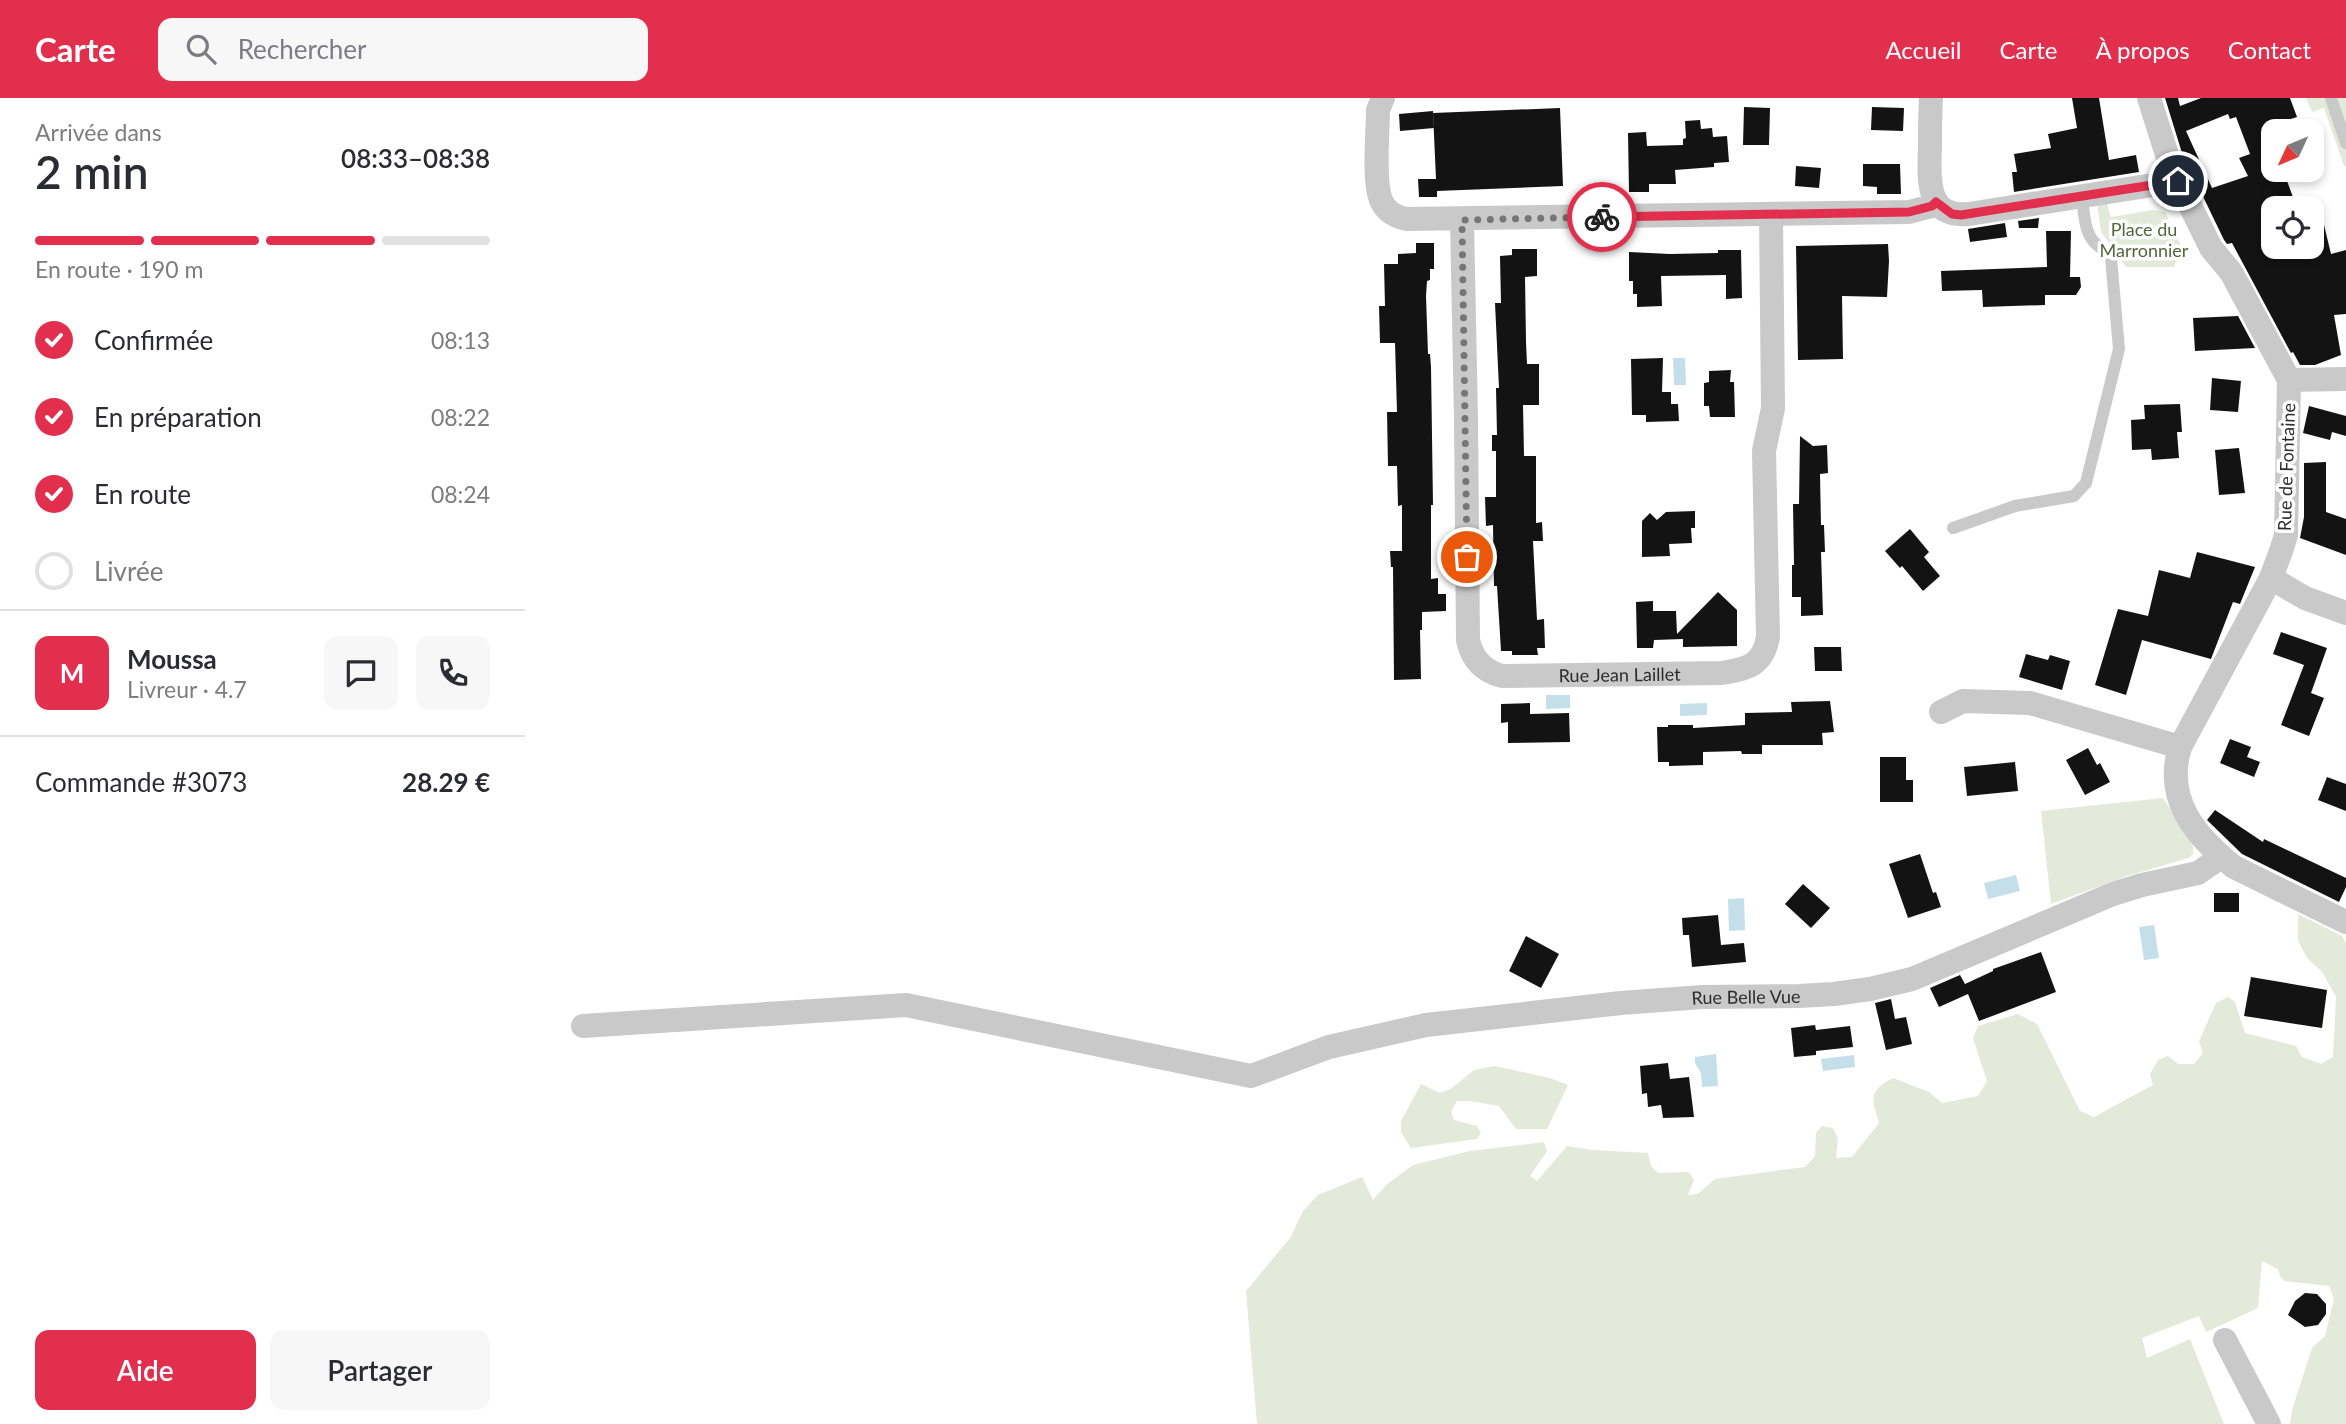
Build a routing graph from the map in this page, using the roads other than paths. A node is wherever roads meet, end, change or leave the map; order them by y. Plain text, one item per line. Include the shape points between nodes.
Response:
1 (1383, 98) edge
2 (1931, 98) edge
3 (2149, 98) edge
4 (2331, 98) edge
5 (2346, 143) edge
6 (2178, 181) junction
7 (2082, 197) junction
8 (1936, 202) junction
9 (1771, 215) junction
10 (1462, 220) junction
11 (2346, 379) edge
12 (2289, 380) junction
13 (1953, 528) dead end
14 (2271, 578) junction
15 (2346, 613) edge
16 (1941, 712) dead end
17 (2181, 747) junction
18 (2221, 857) junction
19 (2346, 922) edge
20 (583, 1027) dead end
21 (2225, 1340) dead end
22 (2269, 1424) edge

1 - 10 street via 1378,110 1381,202 1407,219
2 - 8 street via 1929,186
3 - 6 street, Rue de Fontaine
4 - 5 lane
6 - 7 street
6 - 12 street, Rue de Fontaine via 2211,248 2231,272
7 - 8 street via 1961,215
7 - 13 lane via 2087,231 2111,258 2119,349 2086,483 2074,496 2015,506
8 - 9 street via 1909,212
9 - 10 street
9 - 10 street, Rue Jean Laillet via 1773,408 1764,451 1767,636 1758,660 1722,673 1502,676 1491,673 1473,656 1468,640
11 - 12 street
12 - 14 street, Rue de Fontaine via 2286,535
14 - 15 street via 2305,598
14 - 17 street, Rue de Fontaine
16 - 17 street via 1963,701 2030,703
17 - 18 street, Rue de Fontaine via 2174,780 2181,804
18 - 19 street, Rue de Fontaine via 2249,876
18 - 20 street, Rue Belle Vue via 2197,873 2113,894 1891,985 1799,996 1621,1003 1426,1025 1329,1047 1251,1076 906,1005
21 - 22 street

